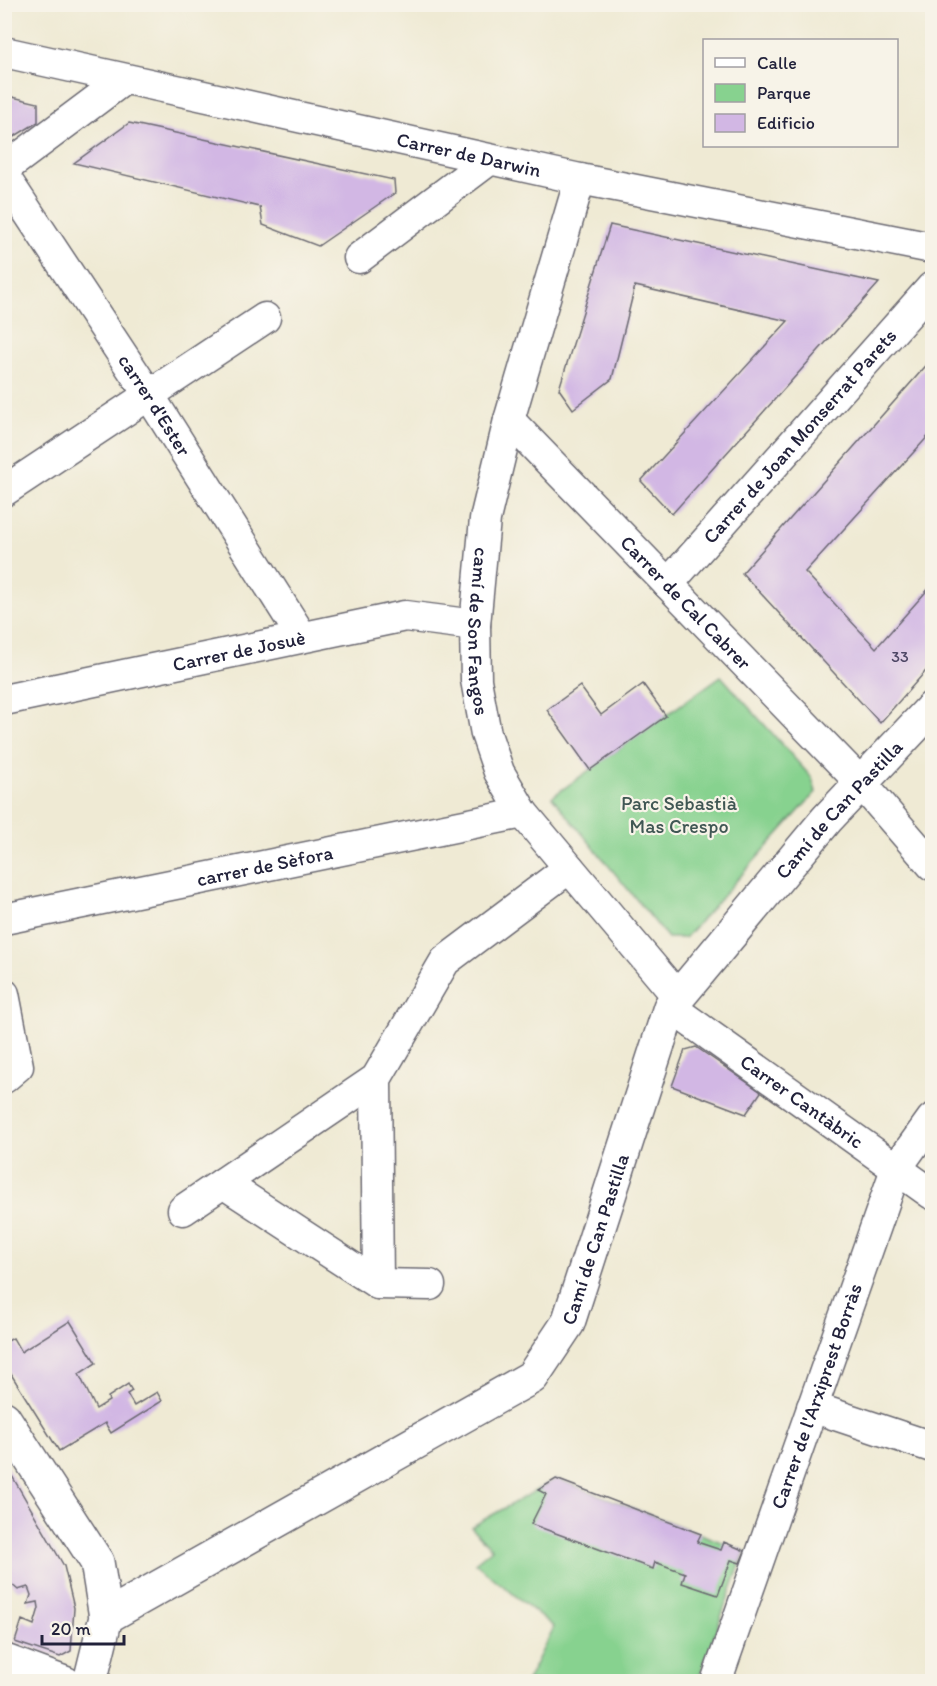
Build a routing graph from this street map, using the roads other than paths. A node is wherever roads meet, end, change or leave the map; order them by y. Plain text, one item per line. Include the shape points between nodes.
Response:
1 (4, 52) edge
2 (123, 80) junction
3 (489, 160) junction
4 (4, 170) edge
5 (4, 176) edge
6 (580, 179) junction
7 (933, 248) edge
8 (359, 258) dead end
9 (933, 287) edge
10 (265, 318) dead end
11 (149, 395) junction
12 (509, 420) junction
13 (4, 491) edge
14 (668, 584) junction
15 (475, 625) junction
16 (302, 637) junction
17 (4, 700) edge
18 (933, 708) edge
19 (862, 784) junction
20 (523, 813) junction
21 (933, 865) edge
22 (569, 868) junction
23 (4, 919) edge
24 (4, 994) edge
25 (674, 1002) junction
26 (4, 1078) edge
27 (376, 1079) junction
28 (933, 1119) edge
29 (896, 1169) junction
30 (223, 1183) junction
31 (933, 1194) edge
32 (183, 1210) dead end
33 (378, 1284) junction
34 (430, 1285) dead end
35 (812, 1407) junction
36 (4, 1418) edge
37 (933, 1447) edge
38 (106, 1617) junction
39 (4, 1659) edge
40 (66, 1682) edge
41 (90, 1682) edge
42 (716, 1682) edge

1 - 2 street, Carrer de Darwin
2 - 3 street, Carrer de Darwin
2 - 4 street
3 - 6 street, Carrer de Darwin
3 - 8 street
5 - 11 street, carrer d'Ester
6 - 7 street, Carrer de Darwin
6 - 12 street, camí de Son Fangos
9 - 14 street, Carrer de Joan Monserrat Parets
10 - 11 street
11 - 13 street
11 - 16 street, carrer d'Ester
12 - 14 street, Carrer de Cal Cabrer
12 - 15 street, camí de Son Fangos via 485,519
14 - 19 street, Carrer de Cal Cabrer
15 - 16 street, Carrer de Josuè via 405,616
15 - 20 street, camí de Son Fangos via 476,680 486,734 499,772
16 - 17 street, Carrer de Josuè
18 - 19 street, Camí de Can Pastilla
19 - 21 street, Carrer de Cal Cabrer
19 - 25 street, Camí de Can Pastilla via 827,819
20 - 22 street, camí de Son Fangos
20 - 23 street, carrer de Sèfora
22 - 25 street, camí de Son Fangos
22 - 27 street via 445,961
24 - 26 street via 18,1066
25 - 29 street, Carrer Cantàbric
25 - 38 street, Camí de Can Pastilla via 568,1323 532,1377
27 - 30 street
27 - 33 street
28 - 29 street, Carrer de l'Arxiprest Borràs
29 - 31 street, Carrer Cantàbric
29 - 35 street, Carrer de l'Arxiprest Borràs
30 - 32 street
30 - 33 street
33 - 34 street
35 - 37 street
35 - 42 street, Carrer de l'Arxiprest Borràs
36 - 38 street via 97,1562
38 - 41 street
39 - 40 street

